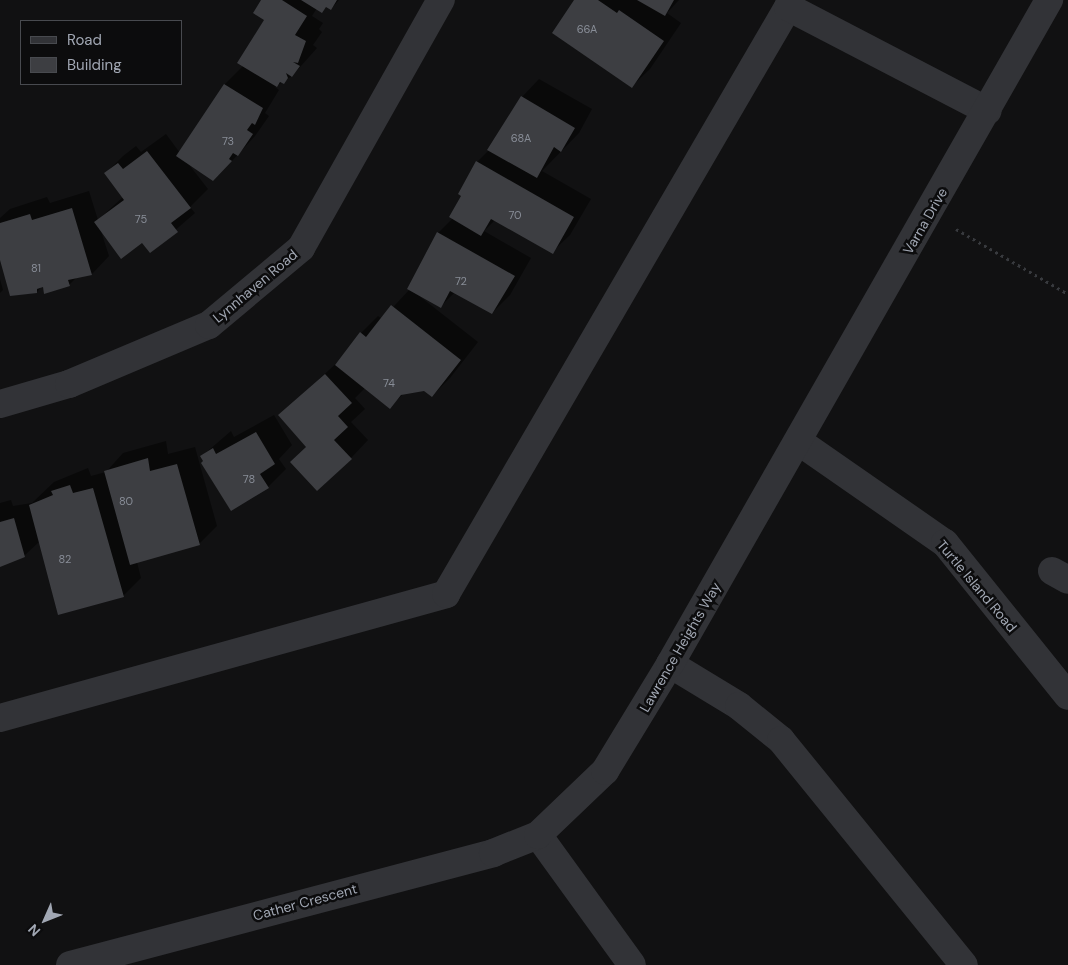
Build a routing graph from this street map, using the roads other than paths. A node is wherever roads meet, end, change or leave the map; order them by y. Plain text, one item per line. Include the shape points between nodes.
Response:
1 (441, 0) edge
2 (1050, 0) edge
3 (988, 111) junction
4 (0, 404) edge
5 (798, 441) junction
6 (670, 664) junction
7 (1068, 696) edge
8 (0, 718) edge
9 (538, 835) junction
10 (70, 965) edge
11 (632, 965) edge
12 (964, 965) edge

1 - 4 street, Lynnhaven Road via 301,248 209,325 70,384
2 - 3 street, Varna Drive
3 - 5 street, Varna Drive
3 - 8 street via 788,7 446,594
5 - 6 street, Lawrence Heights Way
5 - 7 street, Turtle Island Road via 945,544
6 - 9 street, Lawrence Heights Way via 605,771
6 - 12 street via 739,706 781,740
9 - 10 street, Cather Crescent via 493,853
9 - 11 street

